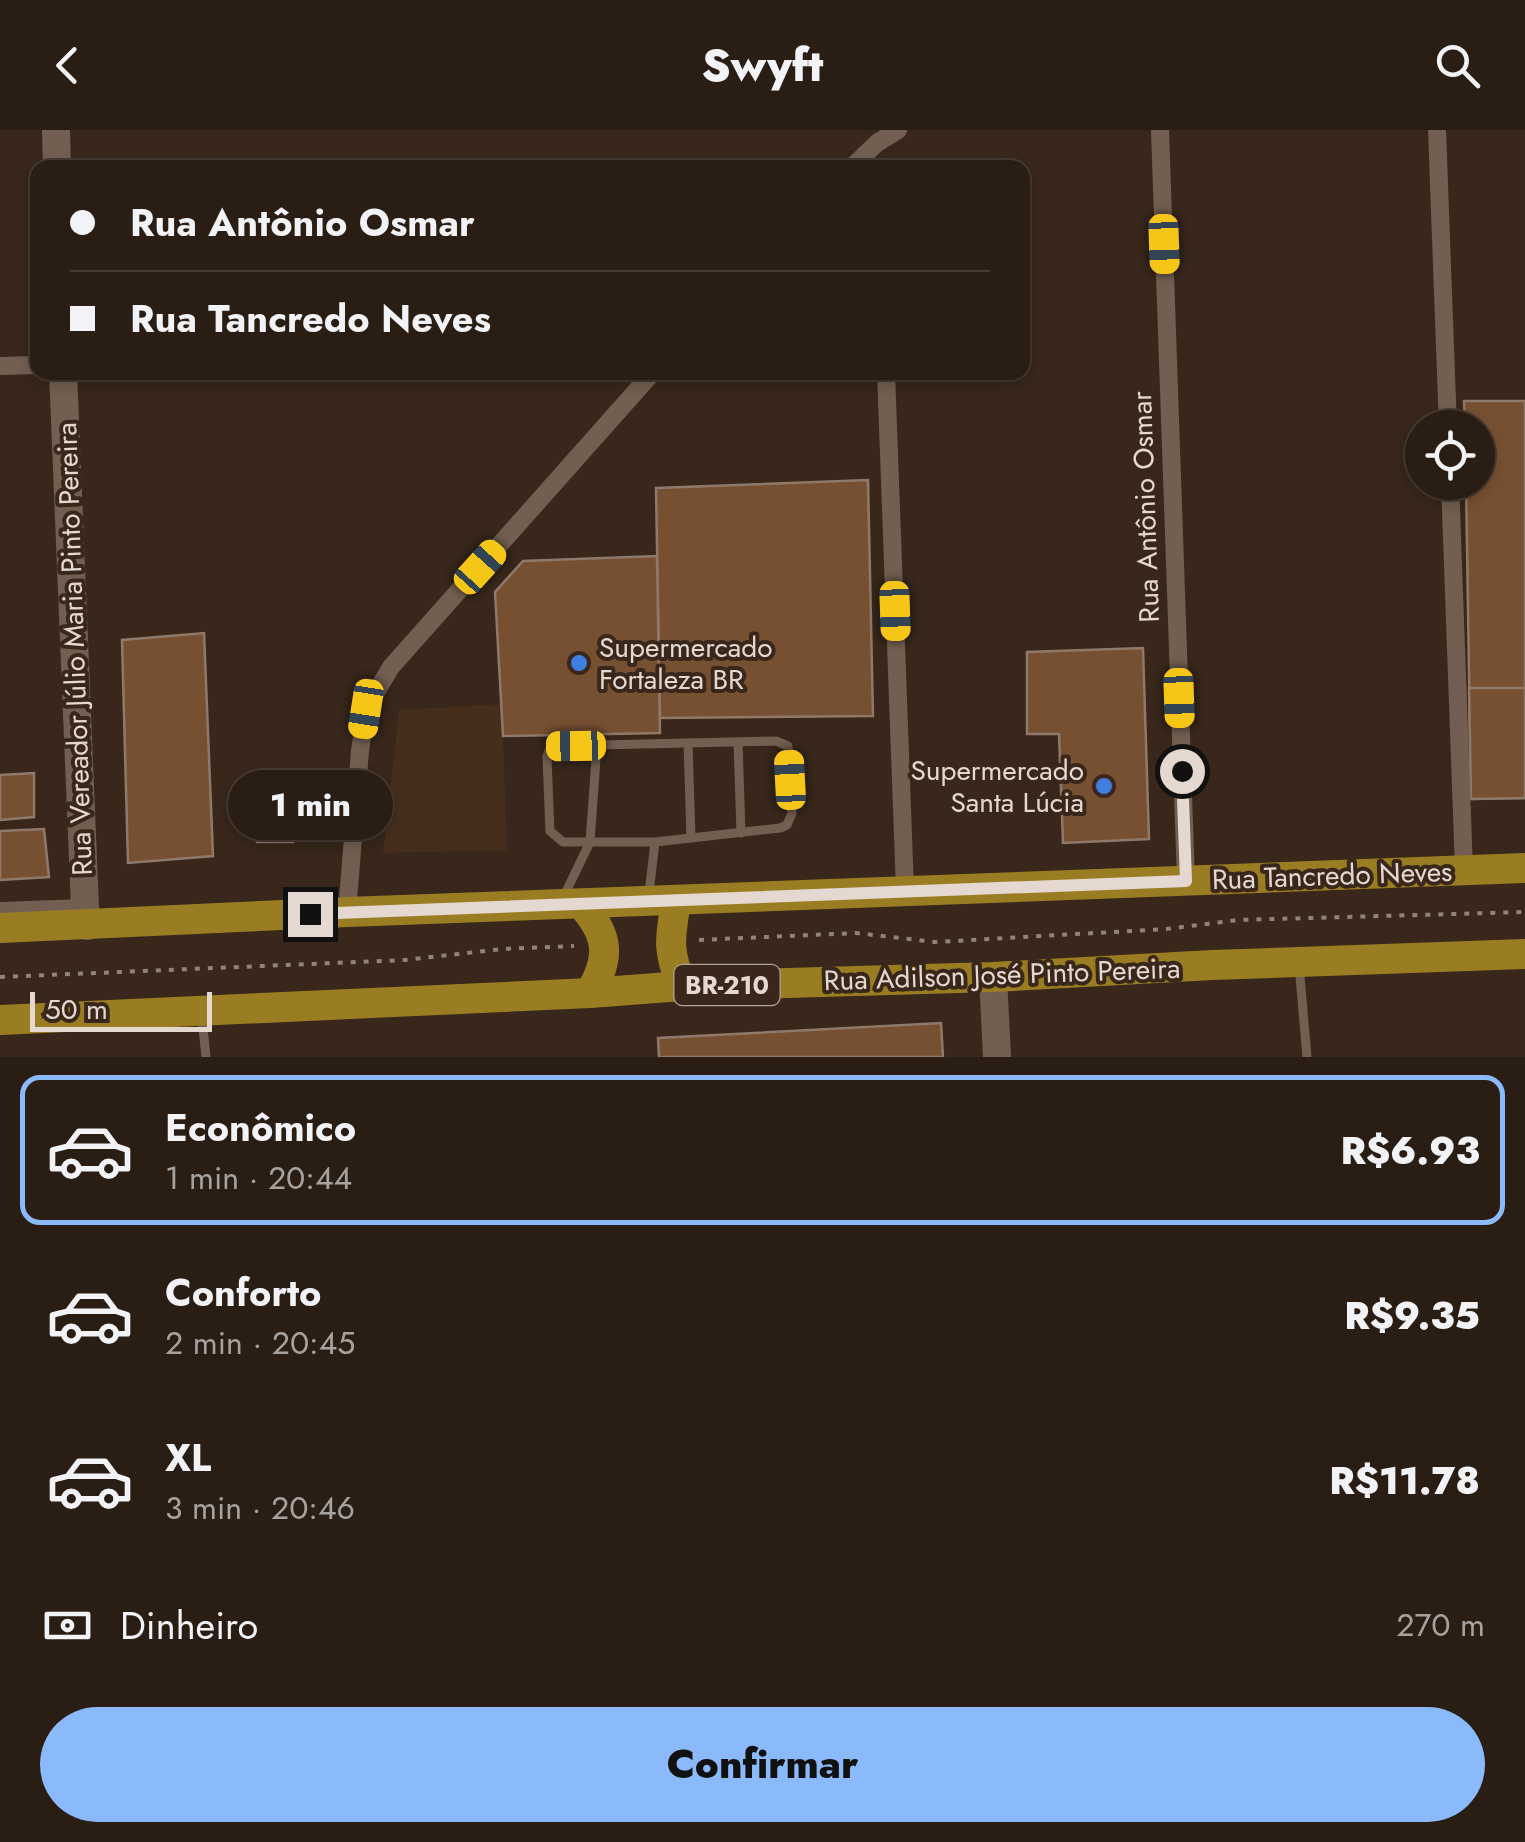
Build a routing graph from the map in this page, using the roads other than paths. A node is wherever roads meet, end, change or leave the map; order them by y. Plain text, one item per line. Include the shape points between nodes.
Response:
1 (56, 130) edge
2 (898, 130) edge
3 (1160, 130) edge
4 (1437, 130) edge
5 (877, 142) junction
6 (56, 160) edge
7 (859, 160) edge
8 (878, 160) edge
9 (0, 366) edge
10 (30, 366) edge
11 (63, 380) edge
12 (646, 380) edge
13 (886, 380) edge
14 (1447, 410) edge
15 (1451, 500) edge
16 (738, 742) junction
17 (688, 743) junction
18 (597, 746) junction
19 (741, 833) junction
20 (691, 838) junction
21 (590, 842) junction
22 (655, 842) junction
23 (1525, 868) edge
24 (1464, 870) junction
25 (1186, 881) junction
26 (905, 890) junction
27 (662, 902) junction
28 (570, 904) junction
29 (0, 911) edge
30 (347, 912) junction
31 (87, 917) junction
32 (0, 928) edge
33 (1525, 954) edge
34 (1299, 962) junction
35 (993, 978) junction
36 (682, 986) junction
37 (590, 993) junction
38 (201, 1010) junction
39 (0, 1020) edge
40 (206, 1057) edge
41 (997, 1057) edge
42 (1307, 1057) edge

1 - 6 street
2 - 5 street
3 - 25 street, Rua Antônio Osmar
4 - 14 street
5 - 7 street
5 - 8 street
9 - 10 street
11 - 31 street, Rua Vereador Júlio Maria Pinto Pereira
12 - 30 street via 391,667 366,709
13 - 26 street
15 - 24 street
16 - 17 lane
16 - 19 lane
16 - 19 lane via 788,746 792,814 780,828
17 - 18 lane
17 - 20 lane
18 - 21 lane
18 - 21 lane via 556,746 546,757 550,831 563,842
19 - 20 lane
20 - 22 lane
21 - 22 lane
21 - 28 lane
22 - 27 lane
23 - 24 main road, Rua Tancredo Neves
24 - 25 main road, Rua Tancredo Neves
25 - 26 main road, Rua Tancredo Neves
26 - 27 main road, Rua Tancredo Neves
27 - 28 main road, Rua Tancredo Neves
27 - 36 main road
28 - 30 main road, Rua Tancredo Neves
28 - 37 main road via 595,919 603,944 605,961
29 - 31 street
30 - 31 main road, Rua Tancredo Neves
31 - 32 main road, Rua Tancredo Neves
33 - 34 main road, Rua Adilson José Pinto Pereira / BR-210
34 - 35 main road, Rua Adilson José Pinto Pereira / BR-210
34 - 42 lane
35 - 36 main road, Rua Adilson José Pinto Pereira / BR-210
35 - 41 street
36 - 37 main road, Rua Adilson José Pinto Pereira / BR-210
37 - 38 main road, Rua Adilson José Pinto Pereira / BR-210
38 - 39 main road, Rua Adilson José Pinto Pereira / BR-210
38 - 40 lane

